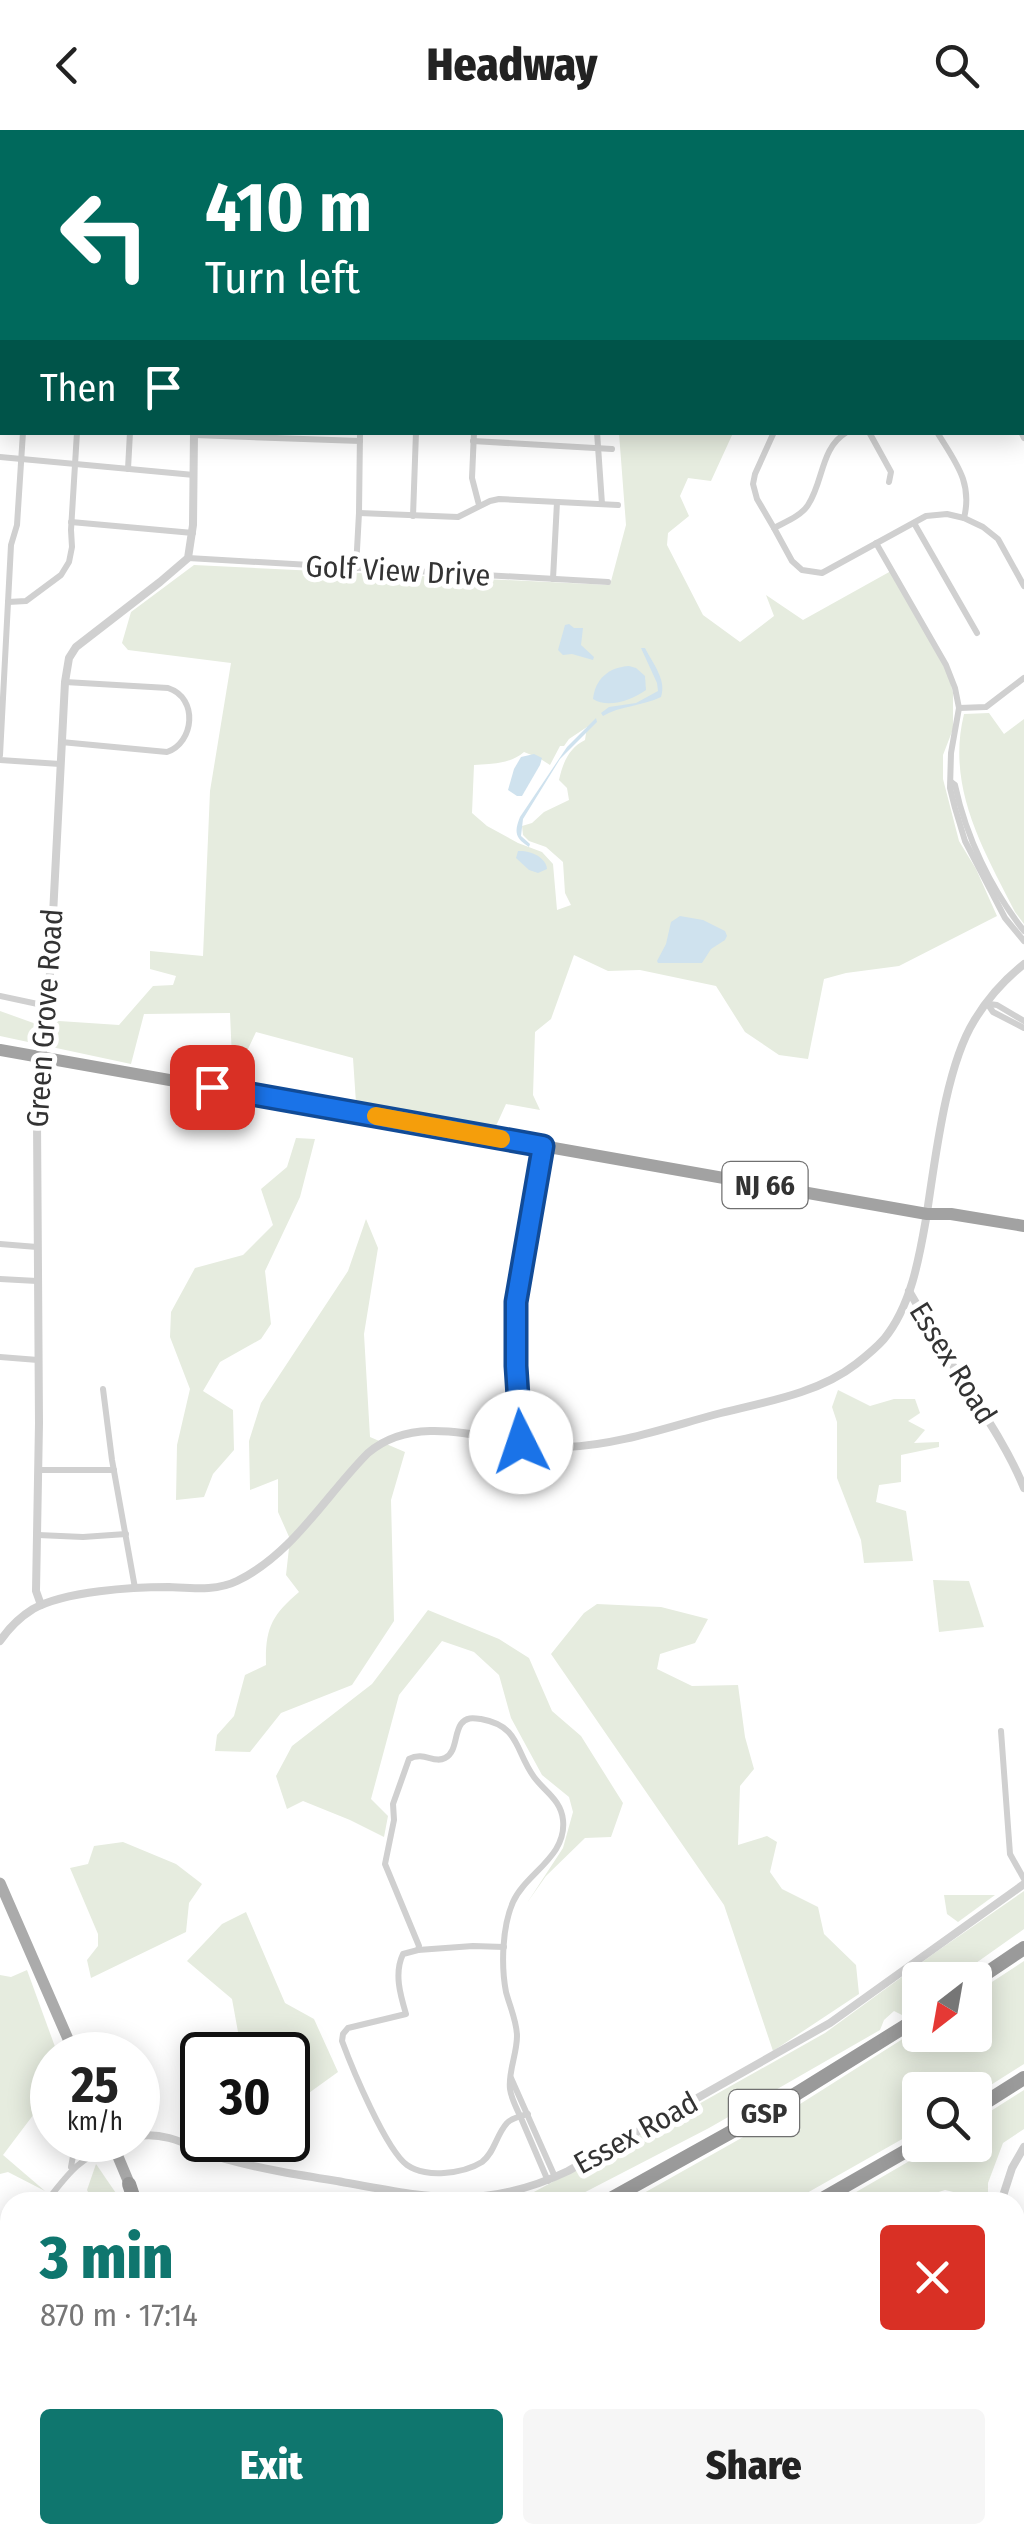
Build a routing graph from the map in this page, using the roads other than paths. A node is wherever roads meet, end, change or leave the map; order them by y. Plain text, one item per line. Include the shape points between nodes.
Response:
1 (22, 435) edge
2 (76, 435) edge
3 (130, 435) edge
4 (194, 435) edge
5 (249, 435) edge
6 (416, 435) edge
7 (597, 435) edge
8 (773, 435) edge
9 (842, 435) edge
10 (870, 435) edge
11 (940, 435) edge
12 (304, 436) edge
13 (360, 437) edge
14 (473, 437) edge
15 (598, 448) junction
16 (612, 448) dead end
17 (0, 457) edge
18 (21, 459) junction
19 (75, 464) junction
20 (128, 469) junction
21 (194, 475) junction
22 (889, 482) dead end
23 (557, 502) junction
24 (602, 504) junction
25 (618, 505) dead end
26 (479, 506) junction
27 (359, 513) junction
28 (413, 516) junction
29 (964, 518) junction
30 (72, 522) junction
31 (914, 523) junction
32 (774, 528) junction
33 (192, 533) junction
34 (876, 543) junction
35 (188, 558) junction
36 (356, 568) junction
37 (552, 579) junction
38 (608, 582) dead end
39 (1024, 586) edge
40 (8, 602) junction
41 (3, 627) edge
42 (977, 633) dead end
43 (1024, 678) edge
44 (65, 682) junction
45 (2, 705) edge
46 (959, 708) junction
47 (61, 742) junction
48 (0, 758) edge
49 (60, 764) junction
50 (1011, 920) junction
51 (1024, 931) edge
52 (1024, 942) edge
53 (1024, 964) edge
54 (0, 996) edge
55 (987, 1003) junction
56 (47, 1006) junction
57 (1024, 1024) edge
58 (0, 1050) edge
59 (42, 1057) junction
60 (543, 1146) junction
61 (927, 1214) junction
62 (1024, 1226) edge
63 (1024, 1235) edge
64 (0, 1244) edge
65 (37, 1248) junction
66 (0, 1280) edge
67 (37, 1281) junction
68 (909, 1291) junction
69 (0, 1357) edge
70 (38, 1360) junction
71 (103, 1388) dead end
72 (521, 1442) junction
73 (38, 1470) junction
74 (114, 1470) junction
75 (1024, 1488) edge
76 (126, 1534) junction
77 (38, 1535) junction
78 (135, 1588) junction
79 (41, 1606) junction
80 (0, 1640) edge
81 (1001, 1731) dead end
82 (1024, 1882) edge
83 (0, 1883) edge
84 (504, 1947) junction
85 (1024, 1948) edge
86 (418, 1950) junction
87 (992, 1970) edge
88 (902, 2029) edge
89 (65, 2032) edge
90 (1024, 2078) edge
91 (992, 2098) edge
92 (524, 2116) junction
93 (160, 2136) edge
94 (1023, 2151) edge
95 (902, 2153) edge
96 (71, 2162) edge
97 (80, 2162) edge
98 (122, 2162) edge
99 (68, 2173) junction
100 (551, 2179) junction
101 (129, 2184) joint
102 (54, 2192) edge
103 (132, 2192) edge
104 (402, 2192) edge
105 (511, 2192) edge
106 (623, 2192) edge
107 (834, 2192) edge
108 (1003, 2192) edge

1 - 18 street
2 - 19 street
3 - 20 street
4 - 21 street
5 - 12 street
6 - 28 street
7 - 15 street
8 - 32 street via 753,484
9 - 32 street via 834,440 809,504
10 - 22 street via 891,472
11 - 29 street via 964,478
12 - 13 street
13 - 27 street
14 - 15 street
14 - 26 street
15 - 16 street
15 - 24 street
17 - 18 street
18 - 19 street
18 - 40 street
19 - 20 street
19 - 30 street
20 - 21 street
21 - 33 street
23 - 24 street
23 - 26 street via 500,499
23 - 37 street
24 - 25 street
26 - 28 street via 458,517
27 - 28 street
27 - 36 street
29 - 31 street via 926,516
29 - 39 street via 998,539
30 - 33 street
30 - 40 street via 72,552 61,575 26,601
31 - 34 street
31 - 42 street
32 - 34 street via 792,561 813,573
33 - 35 street
34 - 46 street via 946,665
35 - 36 street, Golf View Drive
35 - 44 street, Green Grove Road via 76,648
36 - 37 street, Golf View Drive
37 - 38 street, Golf View Drive
40 - 41 street
41 - 45 street
43 - 46 street via 986,707
44 - 47 street, Green Grove Road
44 - 47 street via 175,689 190,711 184,741 173,751
45 - 48 street
46 - 50 street via 951,753 955,808 965,841
47 - 49 street, Green Grove Road
48 - 49 street
49 - 56 street, Green Grove Road
50 - 51 street
50 - 52 street
53 - 55 street
54 - 56 street
55 - 57 street
55 - 61 street via 952,1079
56 - 59 street, Green Grove Road
58 - 59 highway, NJ 66
59 - 60 highway, NJ 66
59 - 65 street, Green Grove Road
60 - 61 highway, NJ 66
60 - 72 street via 516,1302
61 - 62 highway, NJ 66
61 - 63 highway, NJ 66
61 - 68 street
64 - 65 street
65 - 67 street, Green Grove Road
66 - 67 street
67 - 70 street, Green Grove Road
68 - 72 street via 880,1344 820,1384 625,1438 566,1447
68 - 75 street, Essex Road
69 - 70 street
70 - 73 street, Green Grove Road
71 - 74 street
72 - 78 street via 441,1431 397,1435 368,1452 290,1540 239,1580 211,1588
73 - 74 street
73 - 77 street, Green Grove Road
74 - 76 street
76 - 77 street
76 - 78 street
77 - 79 street, Green Grove Road
78 - 79 street
79 - 80 street
81 - 82 street via 1010,1854
82 - 100 street, Essex Road via 830,2024
83 - 89 main road
84 - 86 street
84 - 86 street via 512,1904 559,1844 564,1821 506,1728 468,1718 446,1758 409,1759 394,1804 385,1864
84 - 92 street via 517,2034 511,2076
85 - 87 highway
86 - 92 street via 403,1954 399,1966 406,2014 342,2035 389,2145 408,2166 454,2172 484,2161 505,2125
88 - 106 highway, GSP
90 - 91 highway
92 - 100 street
93 - 104 street, Essex Road via 250,2166
94 - 108 street
95 - 107 highway
96 - 99 street
97 - 99 street
98 - 101 main road
99 - 102 street
100 - 105 street, Essex Road
101 - 103 highway

